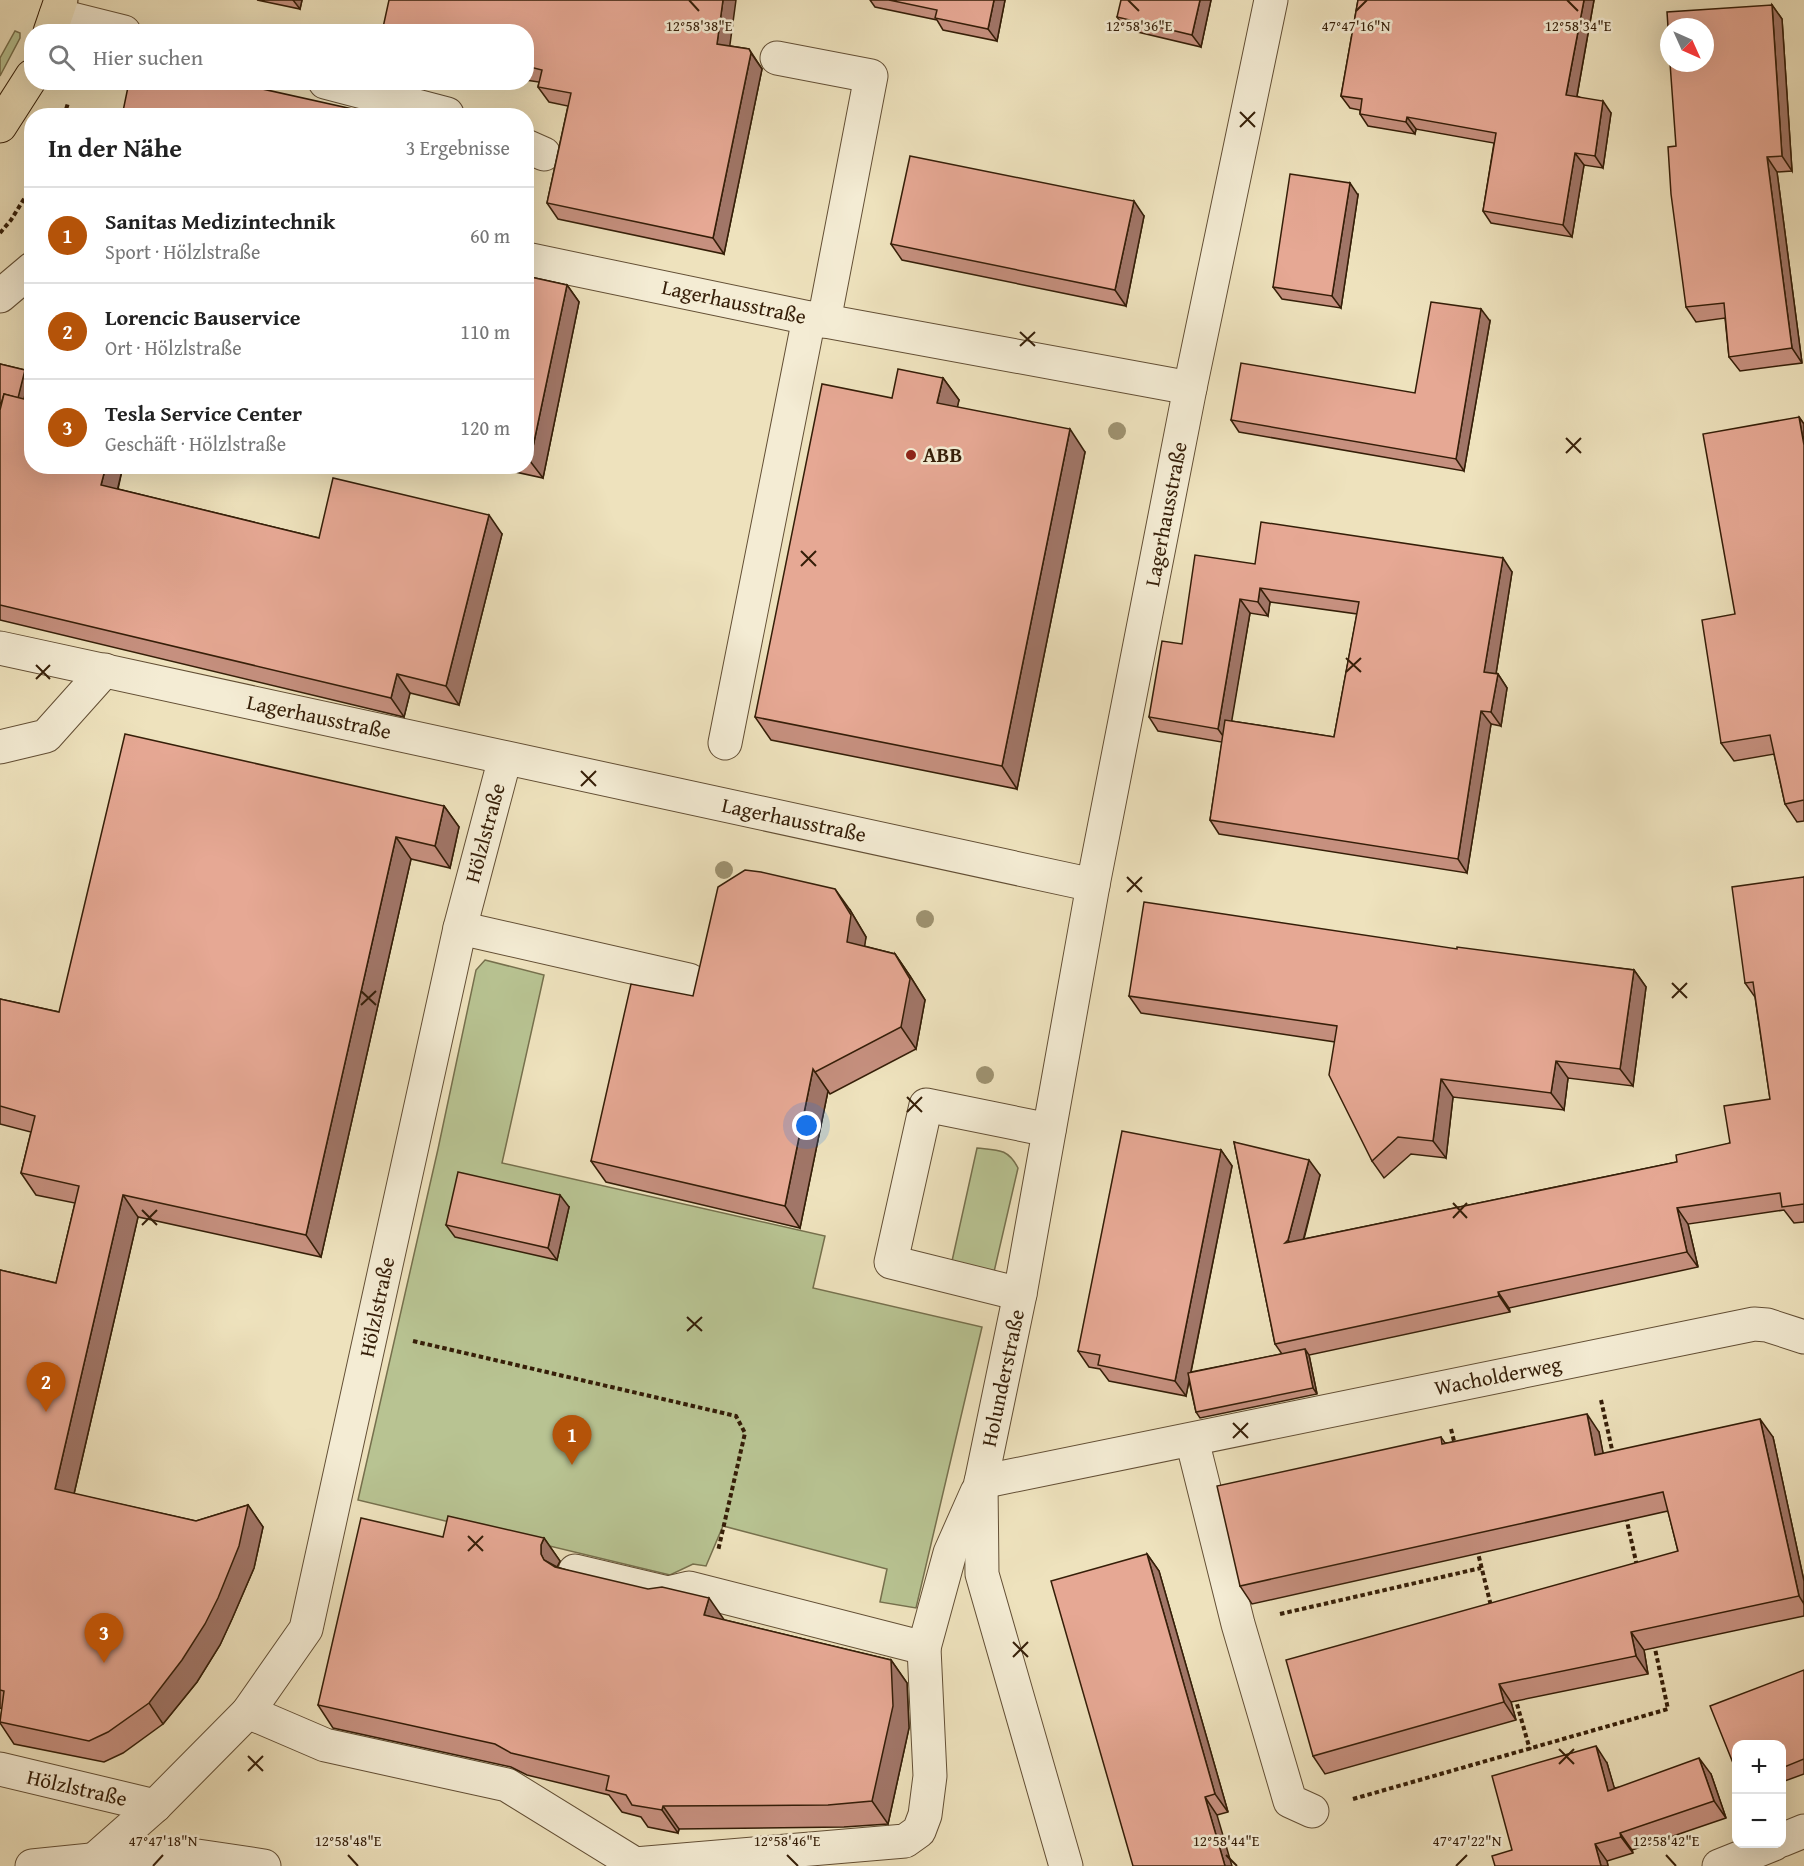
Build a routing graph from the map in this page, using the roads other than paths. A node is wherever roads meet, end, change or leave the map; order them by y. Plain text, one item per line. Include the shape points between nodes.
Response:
1 (1270, 0) edge
2 (56, 16) edge
3 (90, 24) edge
4 (777, 58) dead end
5 (24, 88) edge
6 (355, 90) edge
7 (423, 108) edge
8 (0, 126) edge
9 (534, 261) edge
10 (24, 276) edge
11 (0, 296) edge
12 (816, 319) junction
13 (1190, 388) junction
14 (0, 648) edge
15 (105, 670) junction
16 (725, 743) dead end
17 (0, 747) edge
18 (505, 758) junction
19 (1093, 885) junction
20 (460, 928) junction
21 (688, 980) dead end
22 (1049, 1130) junction
23 (1020, 1294) junction
24 (1804, 1337) edge
25 (1192, 1440) junction
26 (981, 1482) junction
27 (575, 1571) edge
28 (924, 1648) junction
29 (248, 1712) junction
30 (0, 1769) edge
31 (155, 1806) junction
32 (1312, 1811) road end
33 (1804, 1831) edge
34 (1786, 1838) edge
35 (1764, 1848) edge
36 (89, 1863) edge
37 (32, 1866) edge
38 (264, 1866) edge
39 (1066, 1866) edge
40 (1719, 1866) edge

1 - 13 street, Lagerhausstraße
2 - 3 street
4 - 12 street via 871,76
5 - 8 main road
6 - 7 street
9 - 12 street, Lagerhausstraße
10 - 11 street
12 - 13 street, Lagerhausstraße
12 - 16 street
13 - 19 street, Lagerhausstraße
14 - 15 street, Lagerhausstraße
15 - 17 street via 46,736
15 - 18 street, Lagerhausstraße
18 - 19 street, Lagerhausstraße
18 - 20 street, Hölzlstraße
19 - 22 street, Holunderstraße
20 - 21 street
20 - 29 street, Hölzlstraße via 306,1629
22 - 23 street, Holunderstraße
22 - 23 street via 926,1105 891,1262
23 - 26 street, Holunderstraße
24 - 25 street, Wacholderweg via 1754,1324
25 - 26 street, Wacholderweg
25 - 32 street via 1238,1624 1290,1801
26 - 28 street via 950,1553
26 - 39 street, Holunderstraße via 982,1574
27 - 28 street via 668,1593 689,1588
28 - 29 street via 930,1776 919,1831 905,1840 635,1864 507,1785 325,1745
29 - 31 street, Hölzlstraße
30 - 31 street, Hölzlstraße
31 - 36 street, Hölzlstraße
33 - 34 street
35 - 40 street
36 - 37 street
36 - 38 street via 184,1854

